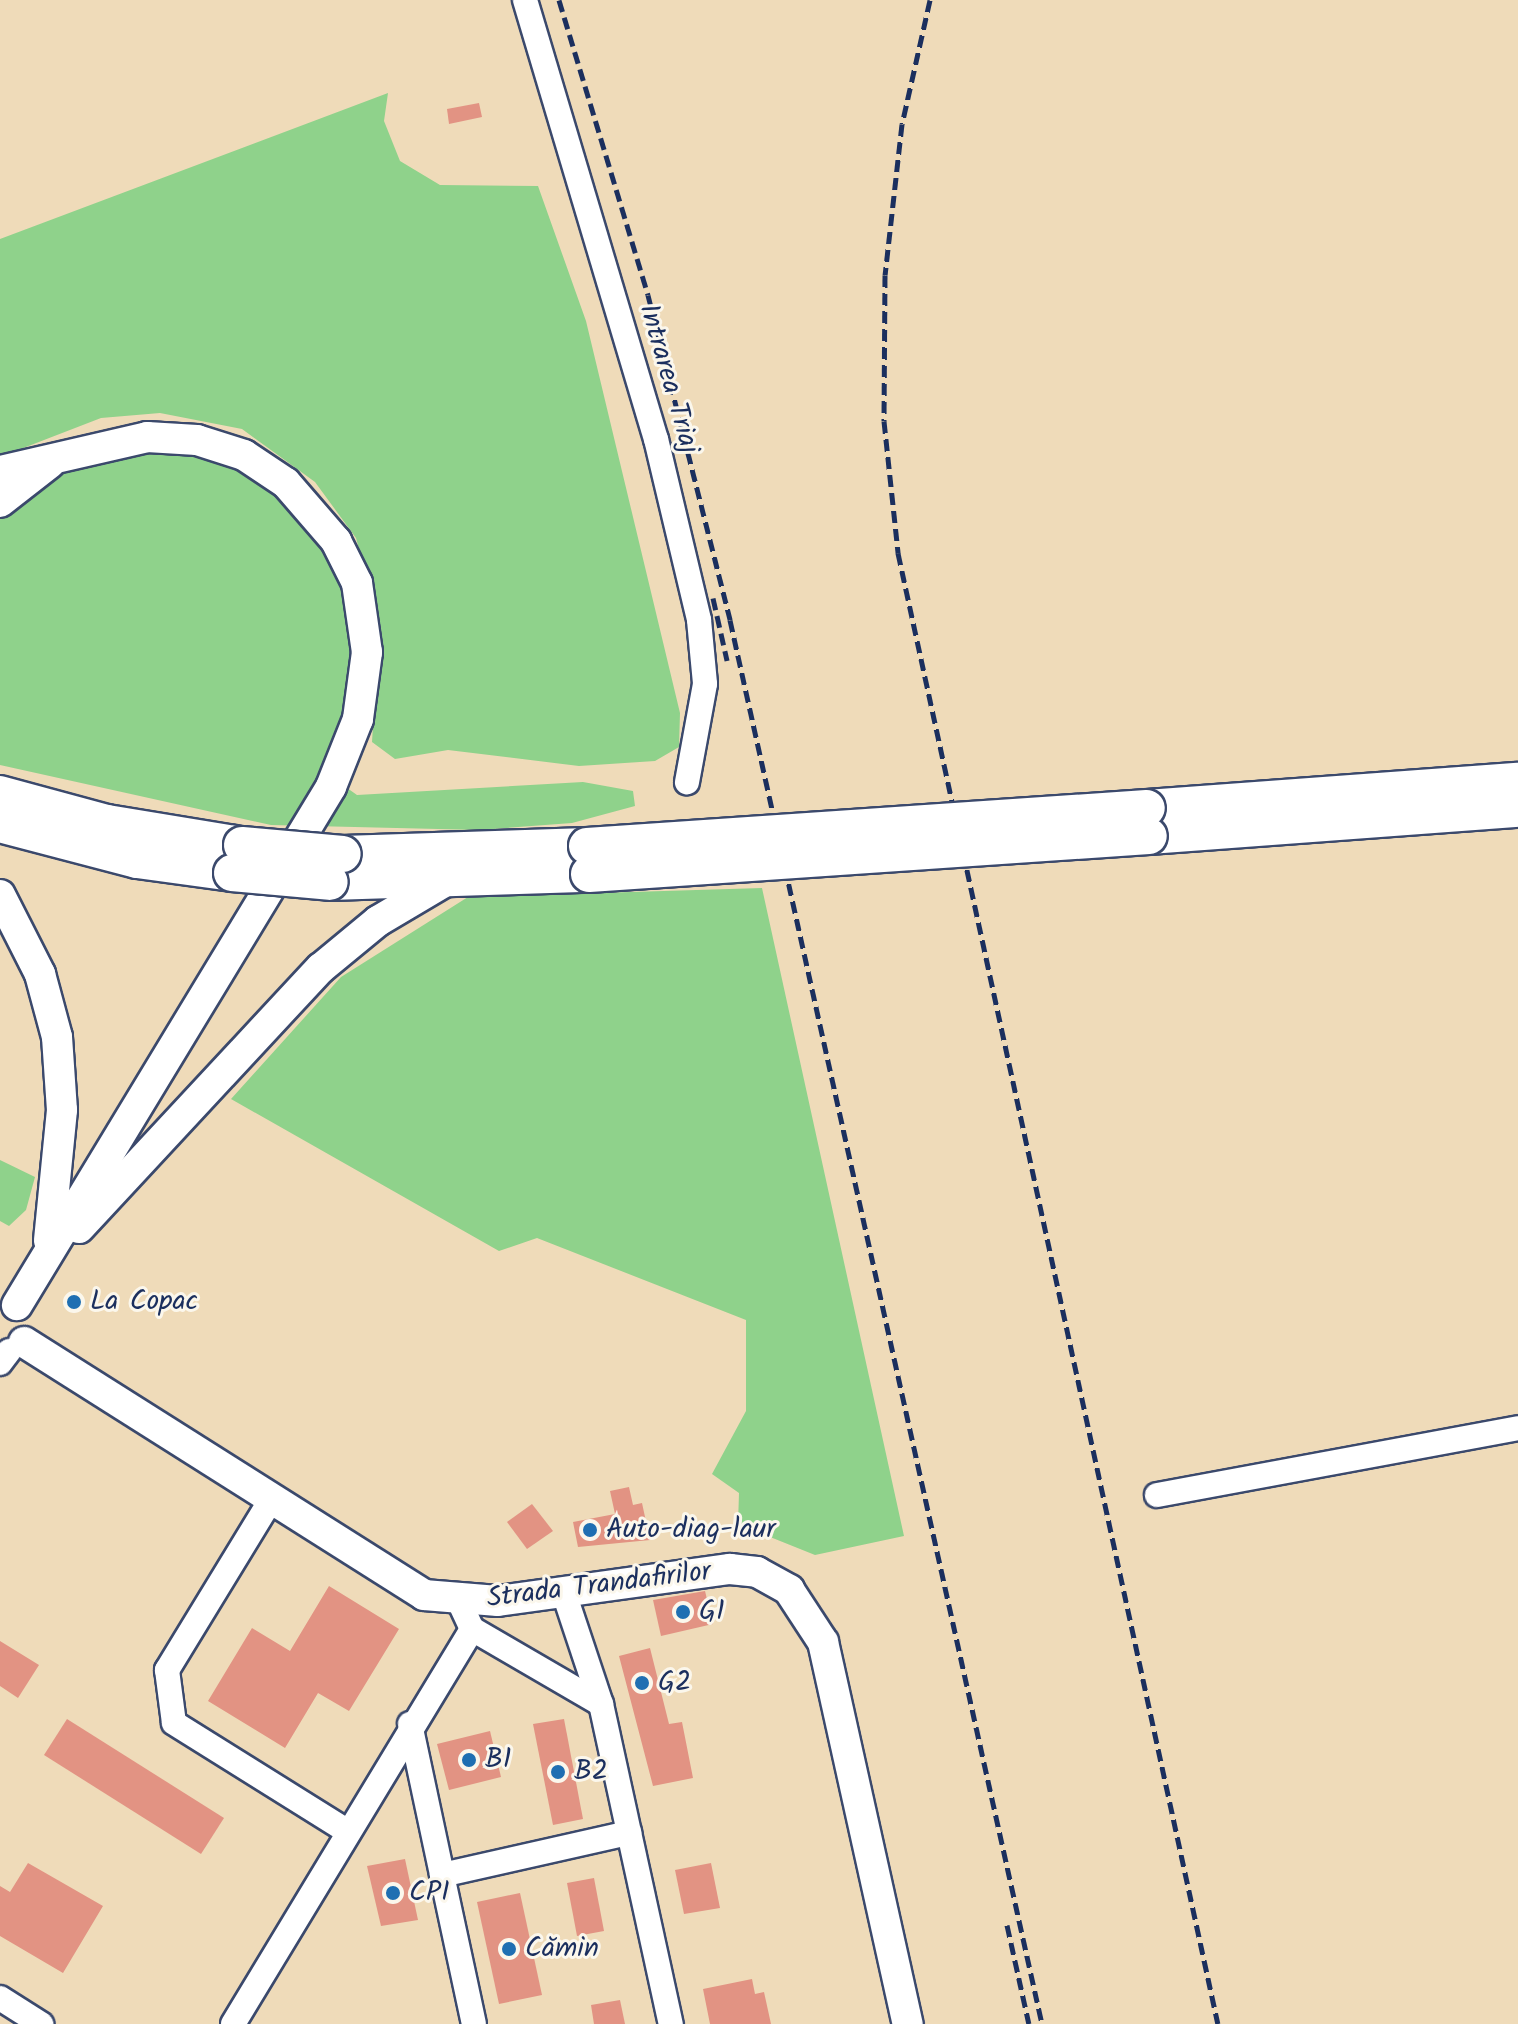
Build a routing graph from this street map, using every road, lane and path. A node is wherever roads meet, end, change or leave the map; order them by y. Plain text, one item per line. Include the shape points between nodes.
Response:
1 (525, 0) edge
2 (58, 457) junction
3 (0, 471) edge
4 (0, 502) edge
5 (1518, 781) edge
6 (687, 782) dead end
7 (2, 801) edge
8 (1518, 809) edge
9 (1148, 822) junction
10 (588, 860) junction
11 (337, 868) junction
12 (444, 882) junction
13 (0, 895) edge
14 (45, 1259) junction
15 (8, 1303) edge
16 (8, 1352) edge
17 (1518, 1428) edge
18 (1157, 1495) dead end
19 (269, 1503) junction
20 (564, 1593) junction
21 (466, 1616) junction
22 (601, 1704) junction
23 (410, 1724) junction
24 (345, 1830) junction
25 (629, 1833) junction
26 (442, 1875) junction
27 (0, 1998) edge
28 (41, 2024) edge
29 (233, 2024) edge
30 (474, 2024) edge
31 (671, 2024) edge
32 (908, 2024) edge

1 - 6 street, Intrarea Triaj via 656,439 699,620 705,684
2 - 3 main road
2 - 4 main road
2 - 14 main road via 122,439 175,437 221,446 267,469 321,520 348,562 367,652 358,719 331,787
5 - 9 highway
7 - 11 highway, bridge via 137,860 237,859
8 - 9 highway
9 - 10 highway, bridge
10 - 11 highway
10 - 12 highway
11 - 12 highway
12 - 14 main road via 378,921 321,968
13 - 14 main road via 40,974 57,1037 61,1147
14 - 15 main road
15 - 16 main road via 28,1318
16 - 19 main road, Strada Trandafirilor
17 - 18 street
19 - 21 main road, Strada Trandafirilor via 409,1589
19 - 24 street via 167,1670 174,1723
20 - 21 main road, Strada Trandafirilor
20 - 22 street
20 - 32 main road, Strada Trandafirilor via 744,1570 779,1583 805,1604 826,1652
21 - 22 street
21 - 23 street
22 - 25 street
23 - 24 street
23 - 26 street
24 - 29 street
25 - 26 street
25 - 31 street
26 - 30 street
27 - 28 street

